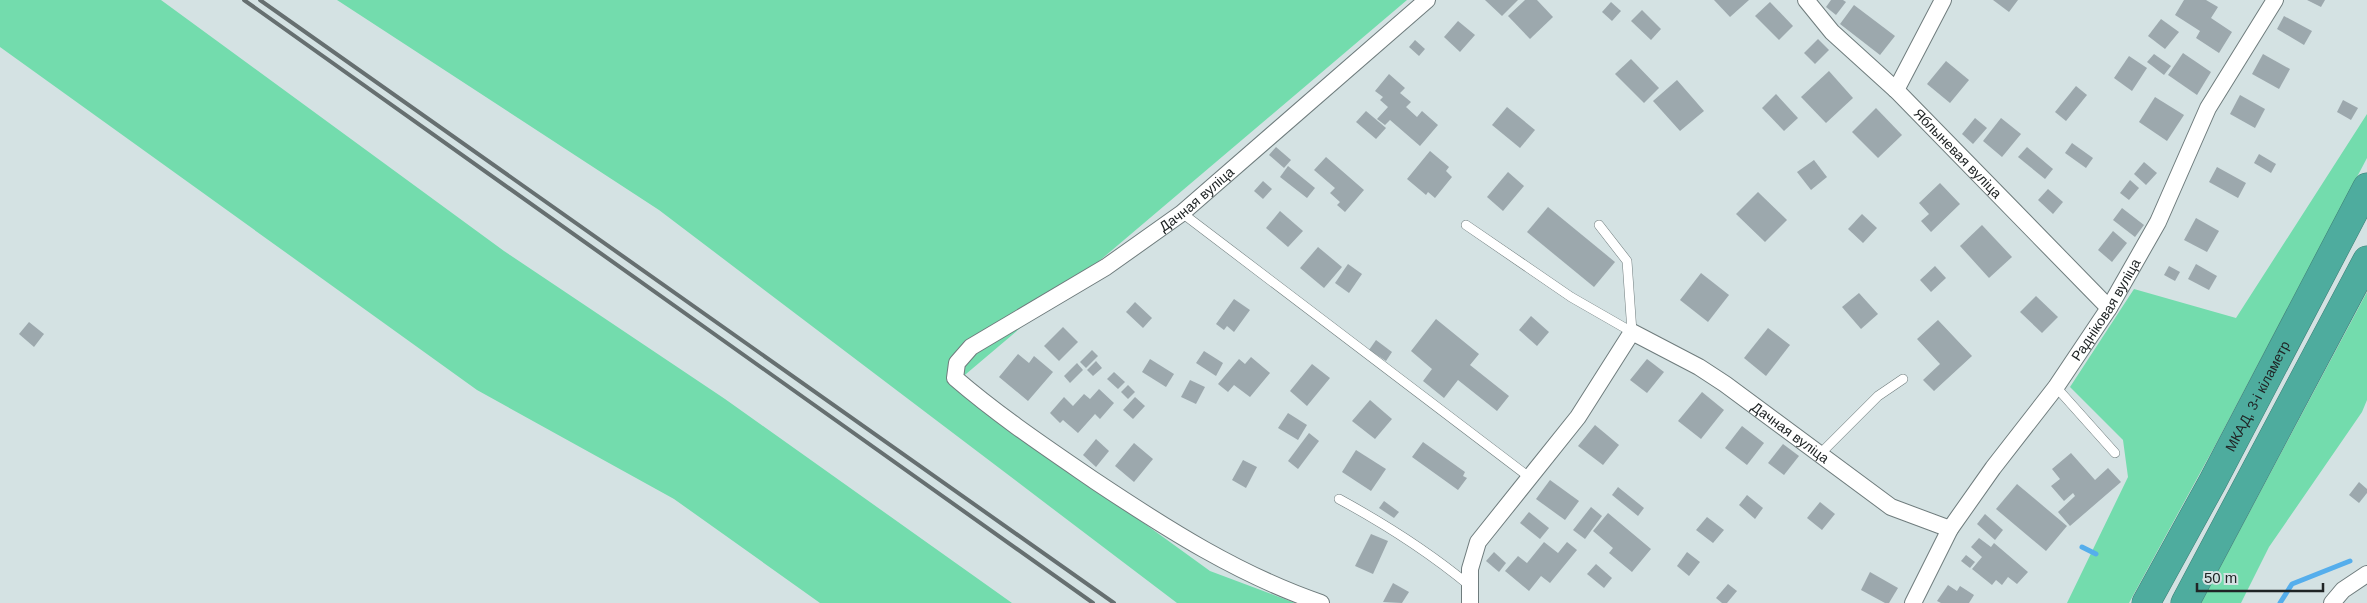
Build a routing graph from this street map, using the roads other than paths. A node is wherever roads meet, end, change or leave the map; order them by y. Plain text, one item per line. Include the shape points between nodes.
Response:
1 (1427, 0) edge
2 (1806, 0) edge
3 (1943, 0) edge
4 (2275, 0) edge
5 (1896, 90) junction
6 (2367, 188) edge
7 (1182, 213) junction
8 (1466, 225) dead end
9 (1599, 225) dead end
10 (2367, 260) edge
11 (2109, 308) junction
12 (1632, 332) junction
13 (1903, 379) dead end
14 (2056, 387) junction
15 (2114, 452) dead end
16 (1820, 454) junction
17 (1529, 477) junction
18 (1339, 499) dead end
19 (1950, 530) junction
20 (2367, 574) edge
21 (1470, 586) junction
22 (1320, 603) edge
23 (1470, 603) edge
24 (1913, 603) edge
25 (2146, 603) edge
26 (2186, 603) edge
27 (2332, 603) edge

1 - 7 street, Дачная вуліца
2 - 5 street, Яблыневая вуліца via 1832,32
3 - 5 street
4 - 11 street, Радніковая вуліца via 2208,108 2158,222
5 - 11 street, Яблыневая вуліца
6 - 25 highway, МКАД, 3-і кіламетр
7 - 17 lane
7 - 22 street, Дачная вуліца via 1106,267 971,347 957,363 955,378 989,408 1202,549 1240,570
8 - 12 lane via 1571,297
9 - 12 lane via 1627,261
10 - 26 highway
11 - 14 street, Радніковая вуліца
12 - 16 street, Дачная вуліца via 1699,367
12 - 17 street via 1578,417
13 - 16 lane via 1878,396
14 - 15 lane
14 - 19 street, Радніковая вуліца
16 - 19 street, Дачная вуліца via 1891,507
17 - 21 street via 1478,542 1470,569
18 - 21 lane via 1375,518
19 - 24 street, Радніковая вуліца
20 - 27 street via 2343,590
21 - 23 street

